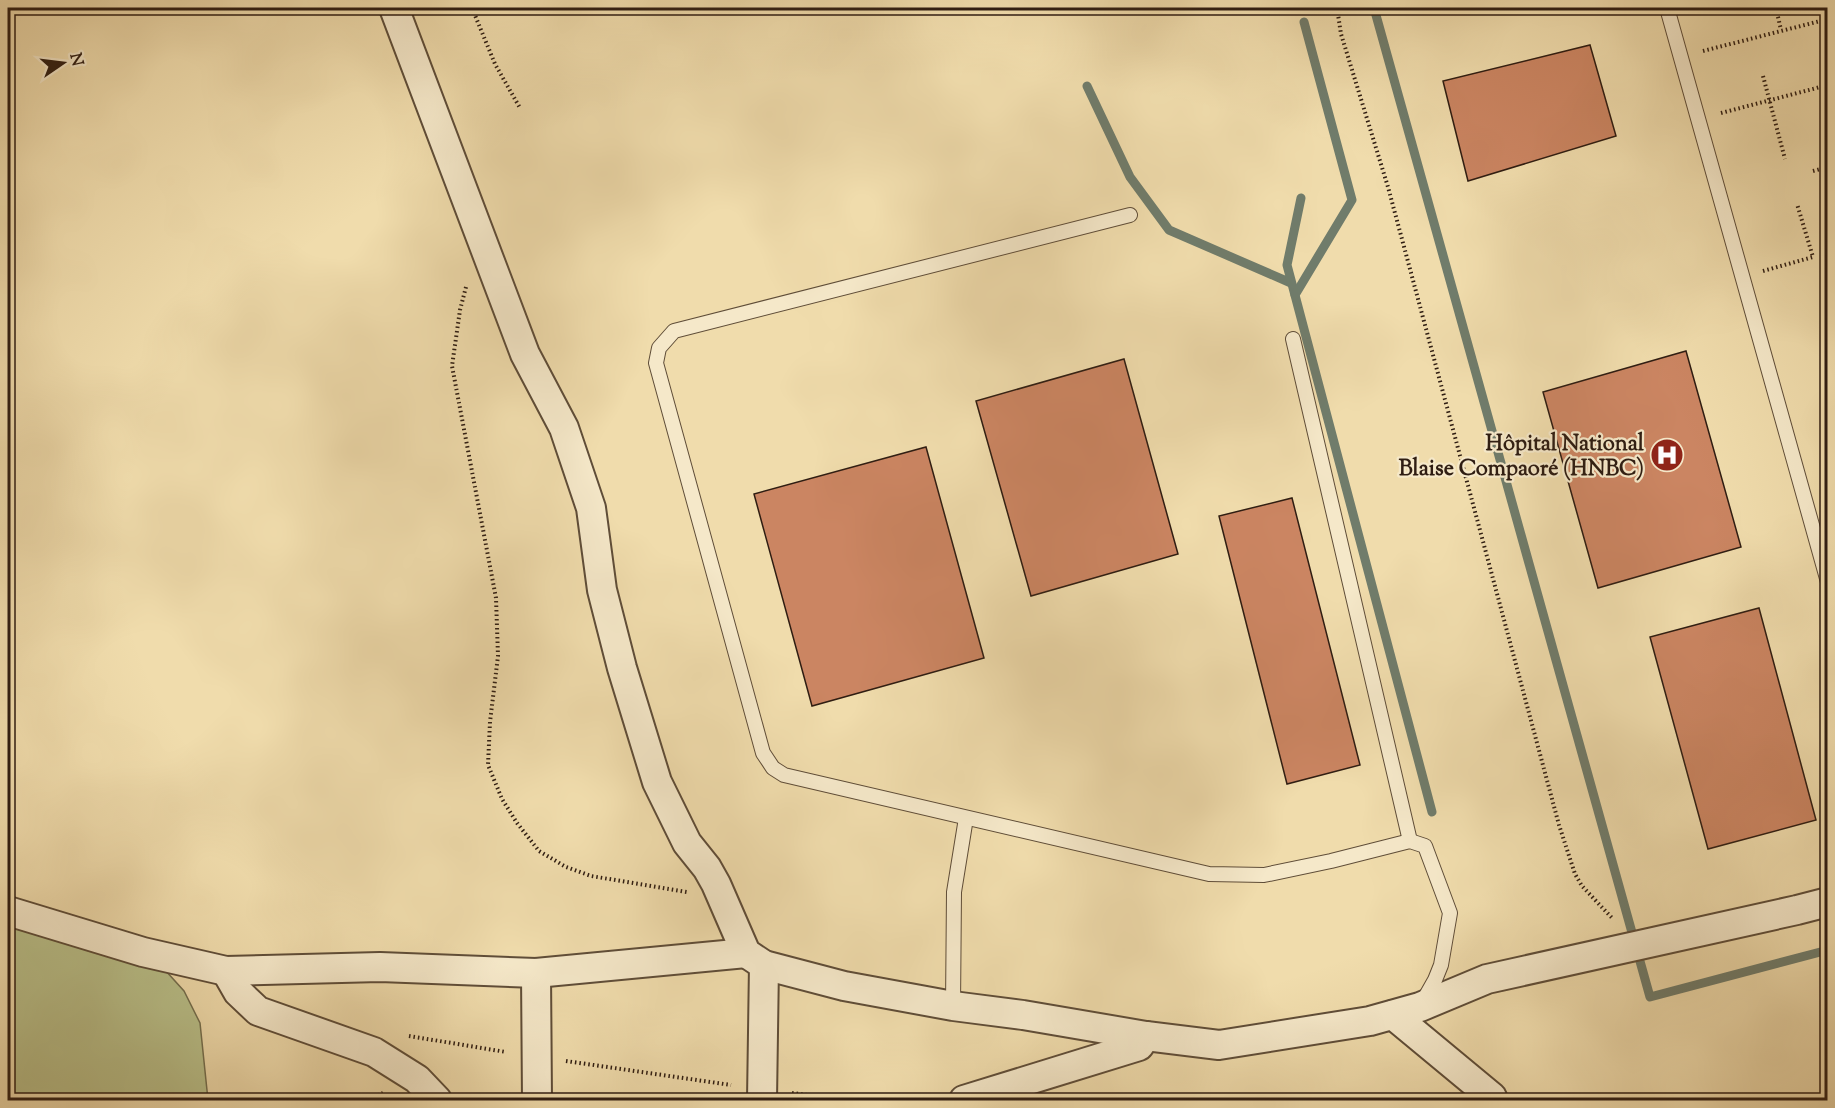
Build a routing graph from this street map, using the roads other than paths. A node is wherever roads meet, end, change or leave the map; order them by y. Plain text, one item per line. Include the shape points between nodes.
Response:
1 (394, 8) edge
2 (1667, 8) edge
3 (1130, 215) dead end
4 (1293, 339) dead end
5 (1827, 582) edge
6 (966, 818) junction
7 (1410, 841) junction
8 (1827, 902) edge
9 (8, 911) edge
10 (755, 959) junction
11 (226, 971) junction
12 (536, 973) junction
13 (953, 1006) junction
14 (1407, 1011) junction
15 (1146, 1036) junction
16 (994, 1096) edge
17 (437, 1101) edge
18 (537, 1101) edge
19 (762, 1101) edge
20 (964, 1101) edge
21 (1492, 1101) edge

1 - 10 street via 525,354 564,428 591,508 602,590 657,782 687,843 707,868
2 - 5 lane
3 - 6 lane via 674,331 659,348 656,363 763,753 773,768 784,775
4 - 7 lane
6 - 7 lane via 1209,874 1264,875
6 - 13 lane via 954,892
7 - 14 lane via 1425,846 1450,913 1435,980
8 - 14 street via 1487,979
9 - 11 street via 143,952
10 - 12 street
10 - 13 street via 844,986
10 - 19 street
11 - 12 street via 380,967
11 - 17 street via 238,992 258,1011 374,1052 417,1079
12 - 18 street
13 - 15 street
14 - 15 street via 1370,1021 1219,1045
14 - 21 street
15 - 16 street via 1139,1046
16 - 20 street

